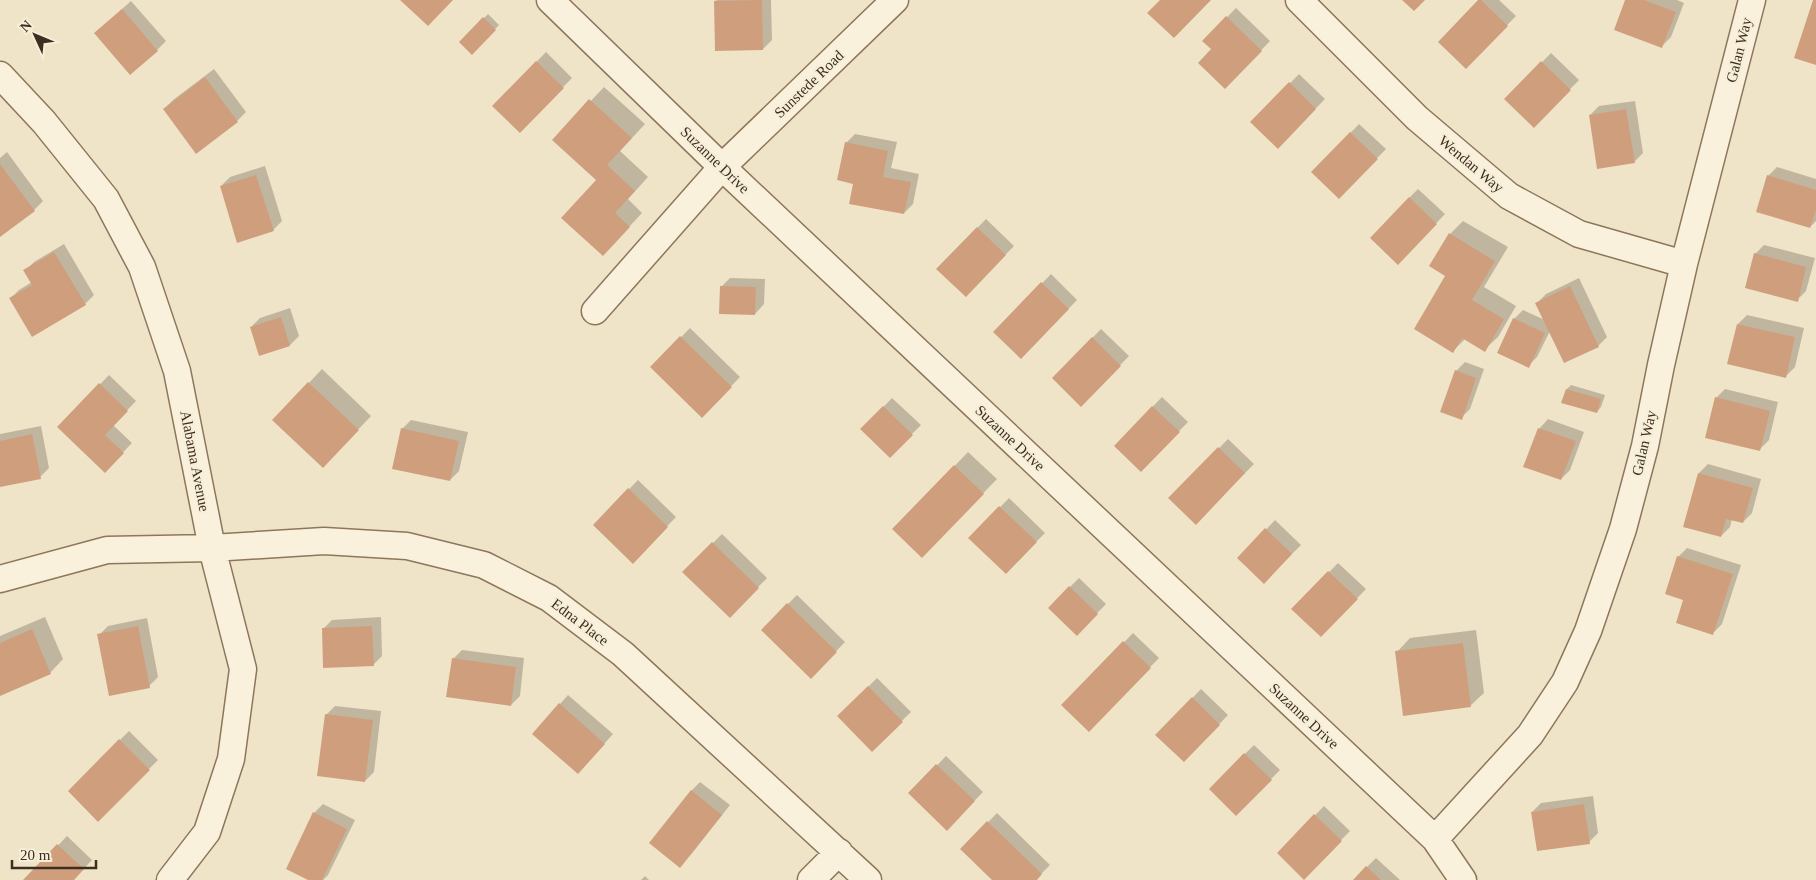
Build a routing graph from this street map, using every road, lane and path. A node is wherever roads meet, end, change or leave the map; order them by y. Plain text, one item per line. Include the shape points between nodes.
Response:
1 (550, 0) edge
2 (895, 0) edge
3 (1299, 0) edge
4 (1752, 0) edge
5 (0, 75) edge
6 (722, 167) junction
7 (1684, 264) junction
8 (595, 311) dead end
9 (212, 548) junction
10 (0, 579) edge
11 (1435, 839) junction
12 (839, 852) junction
13 (170, 880) edge
14 (811, 880) edge
15 (868, 880) edge
16 (1463, 880) edge

1 - 6 street, Suzanne Drive
2 - 6 street, Sunstede Road
3 - 7 street, Wendan Way via 1417,118 1509,196 1579,234
4 - 7 street, Galan Way
5 - 9 street, Alabama Avenue via 44,122 106,199 142,267 177,370
6 - 8 street, Sunstede Road
6 - 11 street, Suzanne Drive
7 - 11 street, Galan Way via 1626,520 1588,631 1565,682 1530,735
9 - 10 street, Edna Place via 107,550
9 - 12 street, Edna Place via 324,541 407,546 484,565 549,598 623,654
9 - 13 street, Alabama Avenue via 243,669 231,759 207,832
11 - 16 street, Suzanne Drive
12 - 14 street
12 - 15 street, Edna Place

